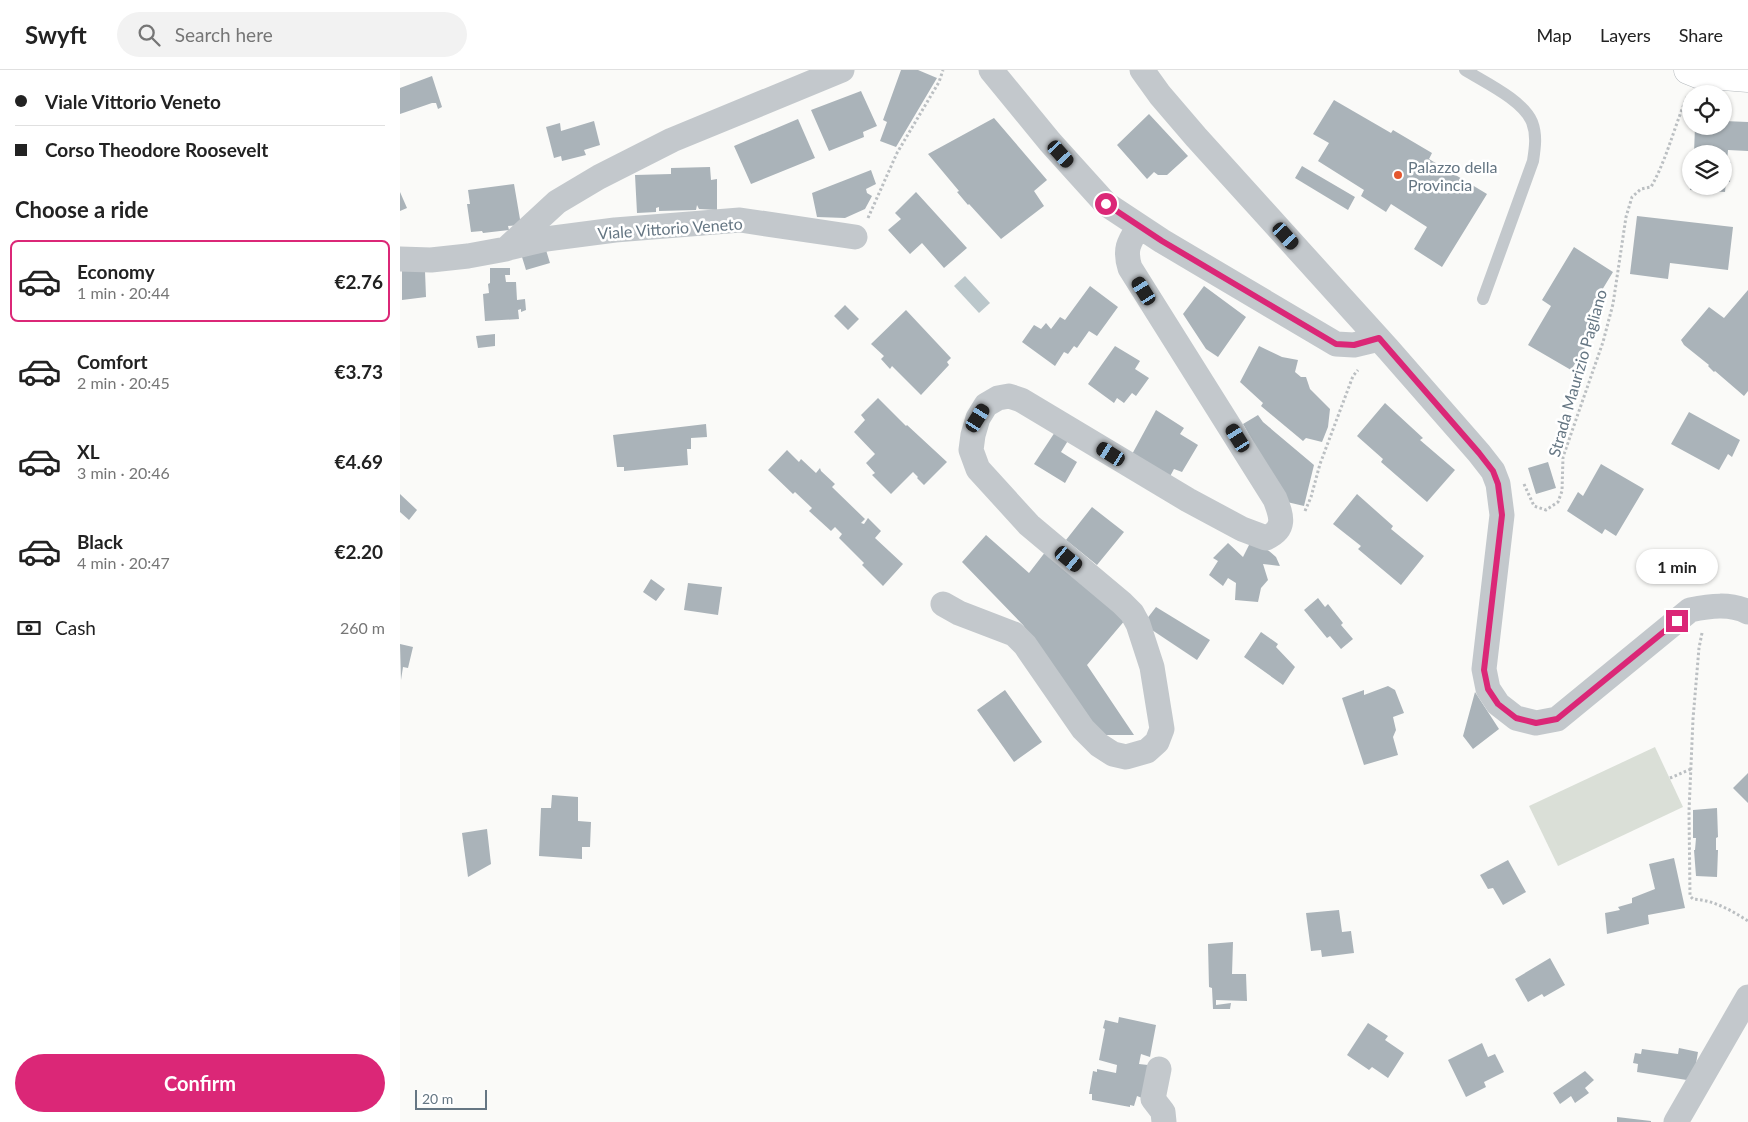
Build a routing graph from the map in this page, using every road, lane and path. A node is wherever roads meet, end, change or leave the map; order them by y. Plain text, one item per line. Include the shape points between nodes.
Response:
1 (842, 70) edge
2 (943, 70) edge
3 (991, 70) edge
4 (1142, 70) edge
5 (1465, 70) edge
6 (1693, 72) edge
7 (1748, 78) edge
8 (1139, 226) junction
9 (855, 237) joint
10 (506, 249) junction
11 (400, 259) edge
12 (1483, 299) dead end
13 (1379, 338) junction
14 (1362, 365) dead end
15 (1498, 484) junction
16 (1305, 513) dead end
17 (943, 604) dead end
18 (1714, 606) junction
19 (1748, 612) edge
20 (1691, 769) junction
21 (1670, 778) dead end
22 (1748, 921) edge
23 (1748, 997) edge
24 (1159, 1069) dead end
25 (1164, 1122) edge
26 (1676, 1122) edge

1 - 10 street via 672,140 599,177 557,202
2 - 9 path via 897,153 863,229
3 - 8 street via 1106,204
4 - 13 street via 1196,137
5 - 12 lane via 1524,110 1532,122 1536,146
6 - 7 main road
6 - 15 path, Strada Maurizio Pagliano via 1659,174 1652,187 1641,189 1632,197 1613,304 1564,456 1562,491 1558,502 1546,510 1534,506 1525,484 1519,480
8 - 13 street via 1336,344 1354,345
8 - 17 street via 1130,240 1126,257 1130,268 1275,499 1281,515 1280,526 1275,534 1266,538 1242,529 1166,488 1021,400 1009,396 986,405 978,418 971,450 978,469 1029,525 1122,603 1138,624 1152,667 1162,729 1157,742 1146,752 1126,757 1113,754 1099,745 1083,729 1014,634
9 - 10 street, Viale Vittorio Veneto via 740,220 615,230 546,239
10 - 11 street, Viale Vittorio Veneto via 431,260
13 - 15 street via 1479,453 1493,471
14 - 16 path via 1353,376
15 - 18 street via 1502,515 1484,670 1488,689 1498,704 1516,718 1536,723 1557,719 1690,610
18 - 19 street via 1740,608
18 - 20 path via 1704,622 1699,648
20 - 21 path
20 - 22 path via 1690,896 1724,907
23 - 26 street
24 - 25 street via 1153,1099 1163,1112

